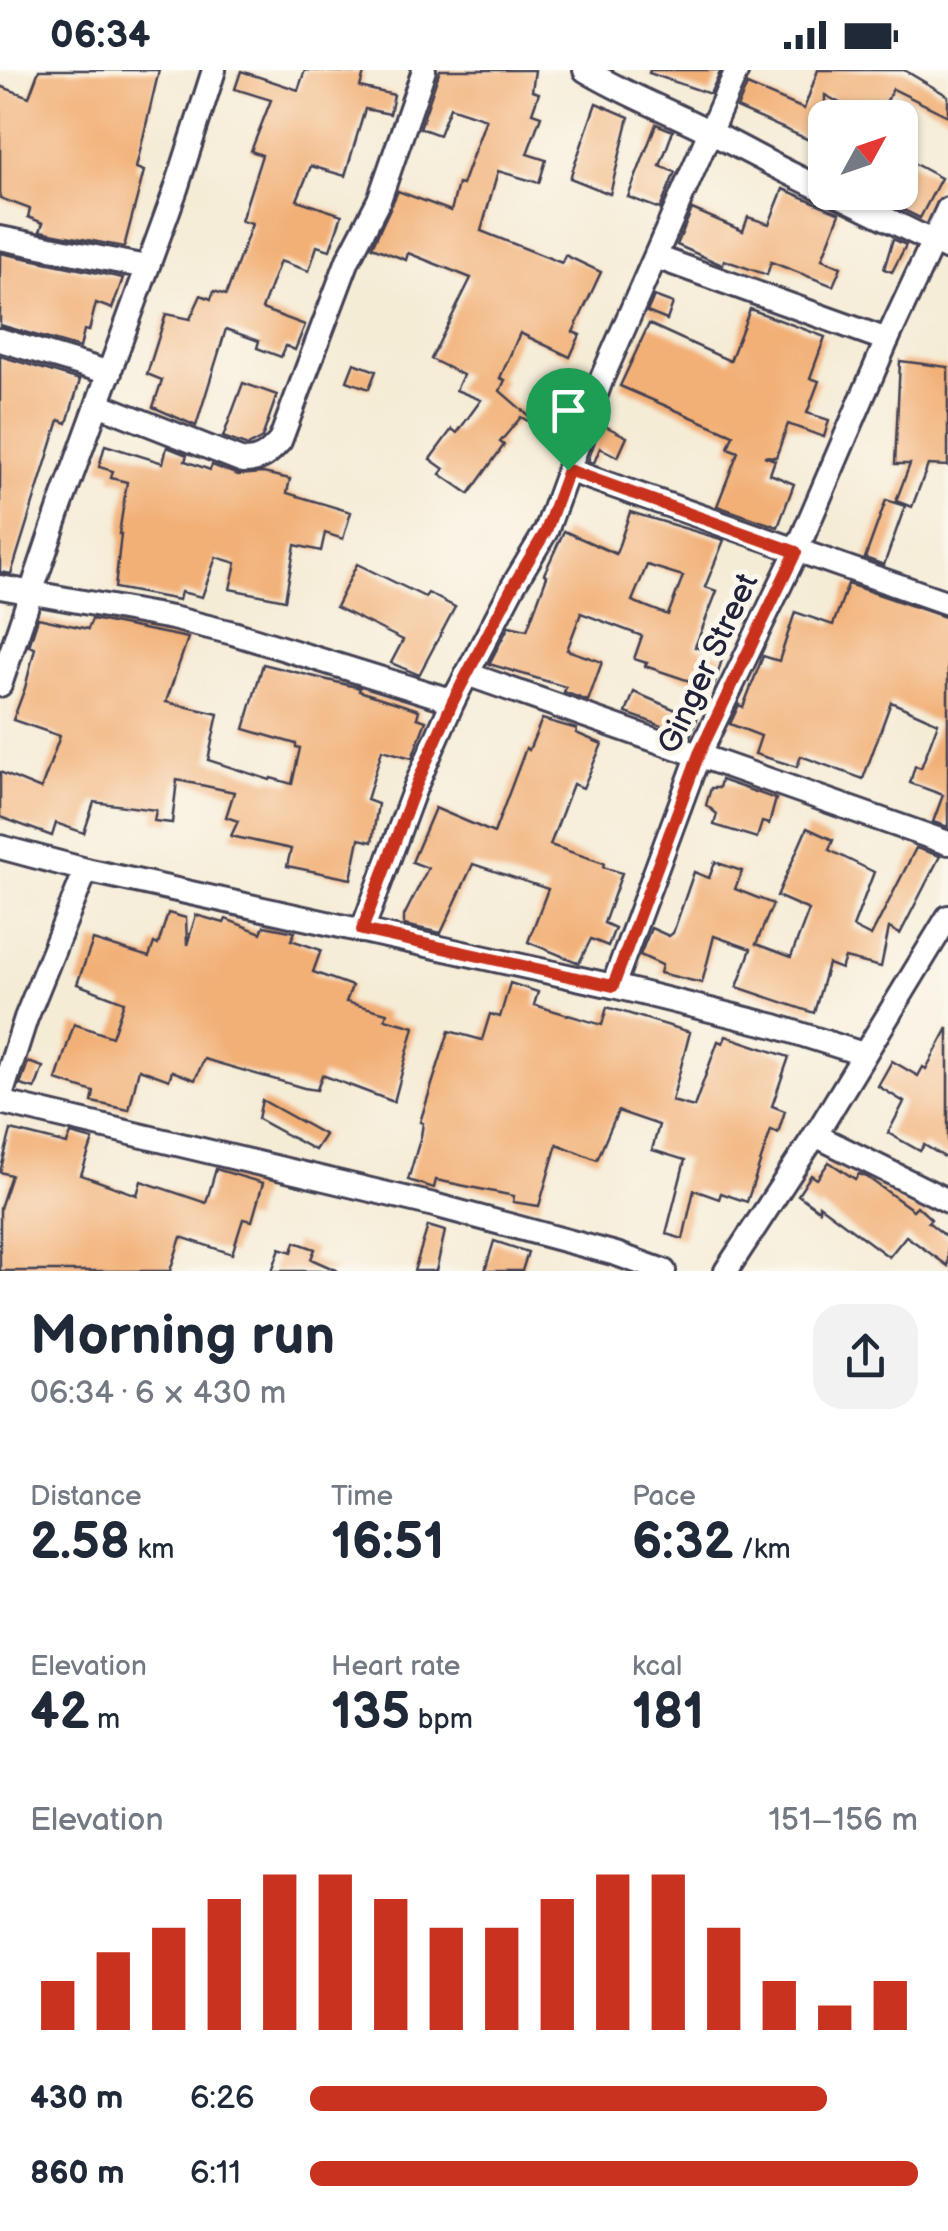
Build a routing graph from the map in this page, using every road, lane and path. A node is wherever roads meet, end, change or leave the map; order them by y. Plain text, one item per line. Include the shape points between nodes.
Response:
1 (214, 70) edge
2 (424, 70) edge
3 (585, 70) edge
4 (737, 70) edge
5 (711, 132) junction
6 (808, 181) edge
7 (948, 209) edge
8 (868, 210) edge
9 (0, 238) edge
10 (941, 245) edge
11 (656, 257) junction
12 (146, 267) junction
13 (0, 340) edge
14 (886, 340) junction
15 (110, 373) junction
16 (98, 404) junction
17 (568, 470) junction
18 (796, 552) junction
19 (0, 587) edge
20 (32, 595) junction
21 (948, 603) edge
22 (467, 674) junction
23 (0, 686) edge
24 (453, 701) junction
25 (699, 754) junction
26 (948, 844) edge
27 (0, 848) edge
28 (86, 870) junction
29 (948, 917) edge
30 (362, 930) junction
31 (613, 986) junction
32 (863, 1054) junction
33 (0, 1100) edge
34 (815, 1135) junction
35 (948, 1201) edge
36 (664, 1271) edge
37 (726, 1271) edge

1 - 12 street
2 - 16 street via 379,200 348,260 280,441 268,454 243,461
3 - 5 street
4 - 5 street
5 - 6 street
5 - 11 street
7 - 10 street, Ginger Street
8 - 10 street
9 - 12 street
10 - 14 street, Ginger Street
11 - 14 street
11 - 17 street
12 - 15 street
13 - 15 street
14 - 18 street, Ginger Street
15 - 16 street
16 - 20 street
17 - 18 street
17 - 22 street via 546,531
18 - 21 street
18 - 25 street, Ginger Street
19 - 20 street
20 - 23 street
20 - 24 street via 232,633
22 - 24 street
22 - 25 street
24 - 30 street
25 - 26 street
25 - 31 street, Ginger Street
27 - 28 street
28 - 30 street
28 - 33 street
29 - 32 street
30 - 31 street
31 - 32 street
32 - 34 street
33 - 36 street via 434,1205
34 - 35 street
34 - 37 street

